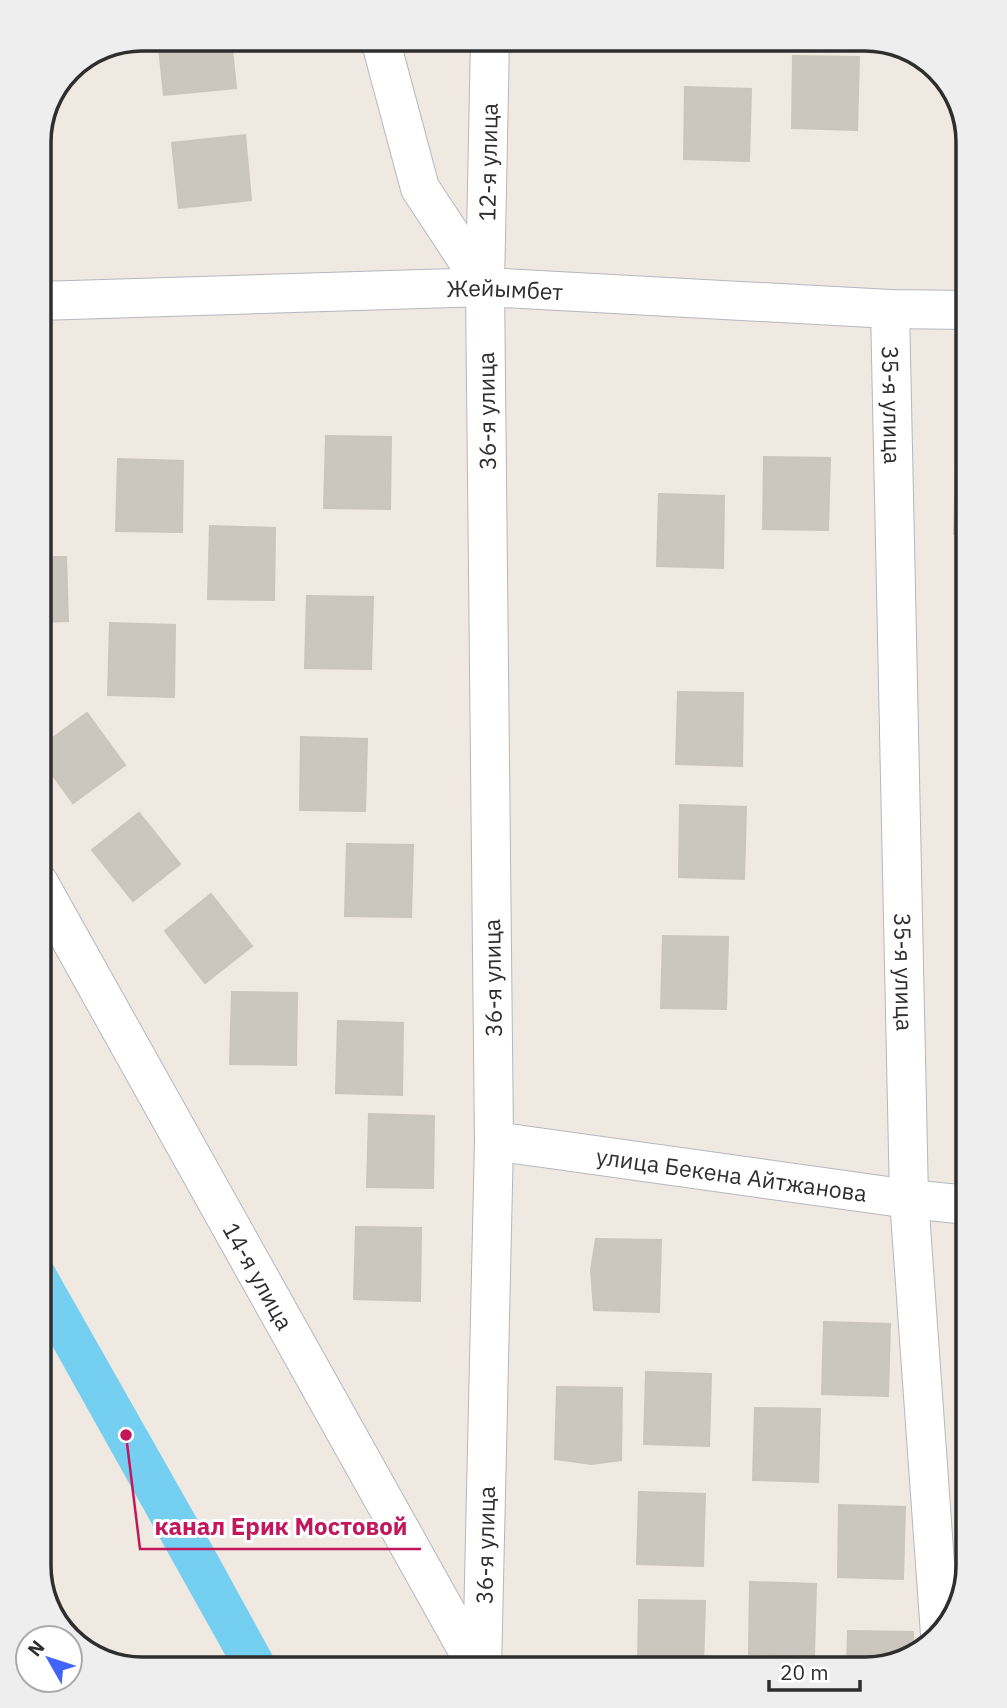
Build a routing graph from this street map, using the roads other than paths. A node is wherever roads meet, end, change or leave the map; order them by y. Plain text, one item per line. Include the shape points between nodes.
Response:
1 (383, 51) edge
2 (490, 51) edge
3 (485, 287) junction
4 (51, 301) edge
5 (890, 309) junction
6 (956, 310) edge
7 (51, 904) edge
8 (494, 1141) junction
9 (909, 1199) junction
10 (956, 1204) edge
11 (939, 1619) edge
12 (473, 1657) edge
13 (480, 1657) edge

1 - 3 street via 420,188
2 - 3 street, 12-я улица
3 - 4 street, Жейымбет
3 - 5 street, Жейымбет
3 - 8 street, 36-я улица
5 - 6 street, Жейымбет
5 - 9 street, 35-я улица
7 - 12 street, 14-я улица
8 - 9 street, улица Бекена Айтжанова
8 - 13 street, 36-я улица
9 - 10 street, улица Бекена Айтжанова
9 - 11 street, 35-я улица

